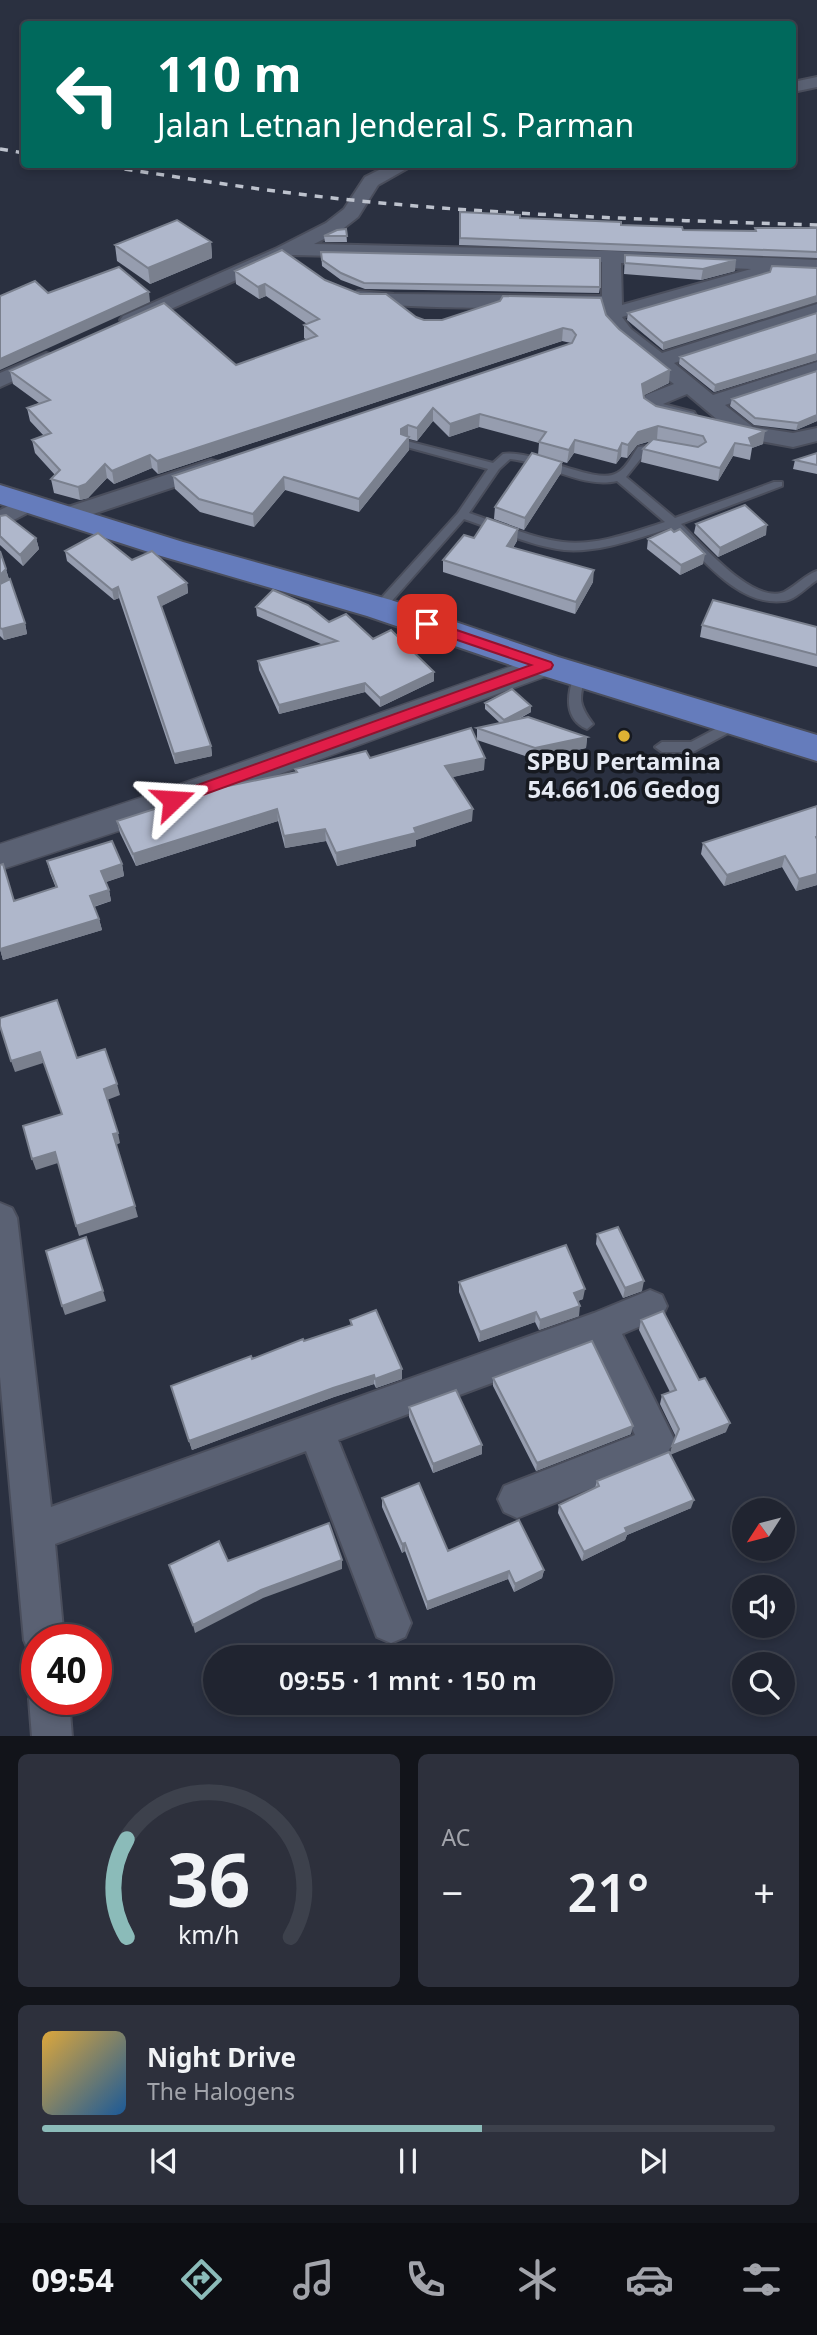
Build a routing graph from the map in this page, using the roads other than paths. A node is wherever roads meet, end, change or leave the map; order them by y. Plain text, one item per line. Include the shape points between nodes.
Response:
1 (817, 82) edge
2 (796, 86) edge
3 (398, 168) edge
4 (288, 250) junction
5 (611, 257) junction
6 (785, 265) junction
7 (304, 266) edge
8 (817, 266) edge
9 (340, 290) edge
10 (394, 300) junction
11 (515, 300) junction
12 (612, 308) junction
13 (817, 310) edge
14 (419, 319) edge
15 (455, 320) edge
16 (114, 327) edge
17 (68, 349) edge
18 (659, 361) junction
19 (817, 368) edge
20 (0, 380) edge
21 (690, 386) junction
22 (709, 403) junction
23 (746, 432) junction
24 (817, 434) edge
25 (408, 444) edge
26 (669, 448) edge
27 (237, 458) edge
28 (495, 467) junction
29 (619, 477) junction
30 (778, 484) dead end
31 (14, 498) edge
32 (67, 514) junction
33 (462, 515) junction
34 (0, 520) edge
35 (672, 522) junction
36 (817, 575) edge
37 (379, 608) junction
38 (546, 665) junction
39 (580, 676) junction
40 (736, 723) junction
41 (587, 724) dead end
42 (662, 747) dead end
43 (817, 748) edge
44 (0, 857) edge
45 (0, 1218) edge
46 (650, 1306) dead end
47 (600, 1327) junction
48 (316, 1431) junction
49 (517, 1499) dead end
50 (35, 1532) junction
51 (390, 1623) dead end
52 (43, 1624) edge
53 (50, 1715) edge
54 (52, 1736) edge

1 - 2 street
3 - 4 street via 371,181 351,213 333,227
4 - 5 street
4 - 7 street
4 - 16 street
5 - 6 street
5 - 12 street
6 - 8 street
6 - 12 street
9 - 10 street via 361,298
10 - 11 street
10 - 14 street
11 - 12 street
11 - 15 street
12 - 18 street via 617,327
13 - 18 street
17 - 20 street
18 - 21 street
19 - 22 street
21 - 22 street
21 - 23 street via 653,399 652,404 663,411
22 - 23 street
23 - 24 street via 793,440
25 - 28 lane
26 - 29 lane via 642,449
27 - 32 street
28 - 29 lane via 507,456 523,456 605,481
28 - 33 lane
29 - 35 lane
30 - 35 lane
31 - 32 highway
31 - 34 street
32 - 37 highway
33 - 35 lane via 576,547 596,546
33 - 37 lane
35 - 36 lane via 736,583 760,594 783,597
37 - 38 highway
38 - 39 highway
38 - 44 street via 173,800
39 - 40 highway
39 - 41 lane via 573,706
40 - 42 lane via 692,747
40 - 43 highway
45 - 50 street
46 - 47 street
47 - 48 street
47 - 49 street via 656,1439 652,1446
48 - 50 street
48 - 51 street
50 - 52 street
53 - 54 street

